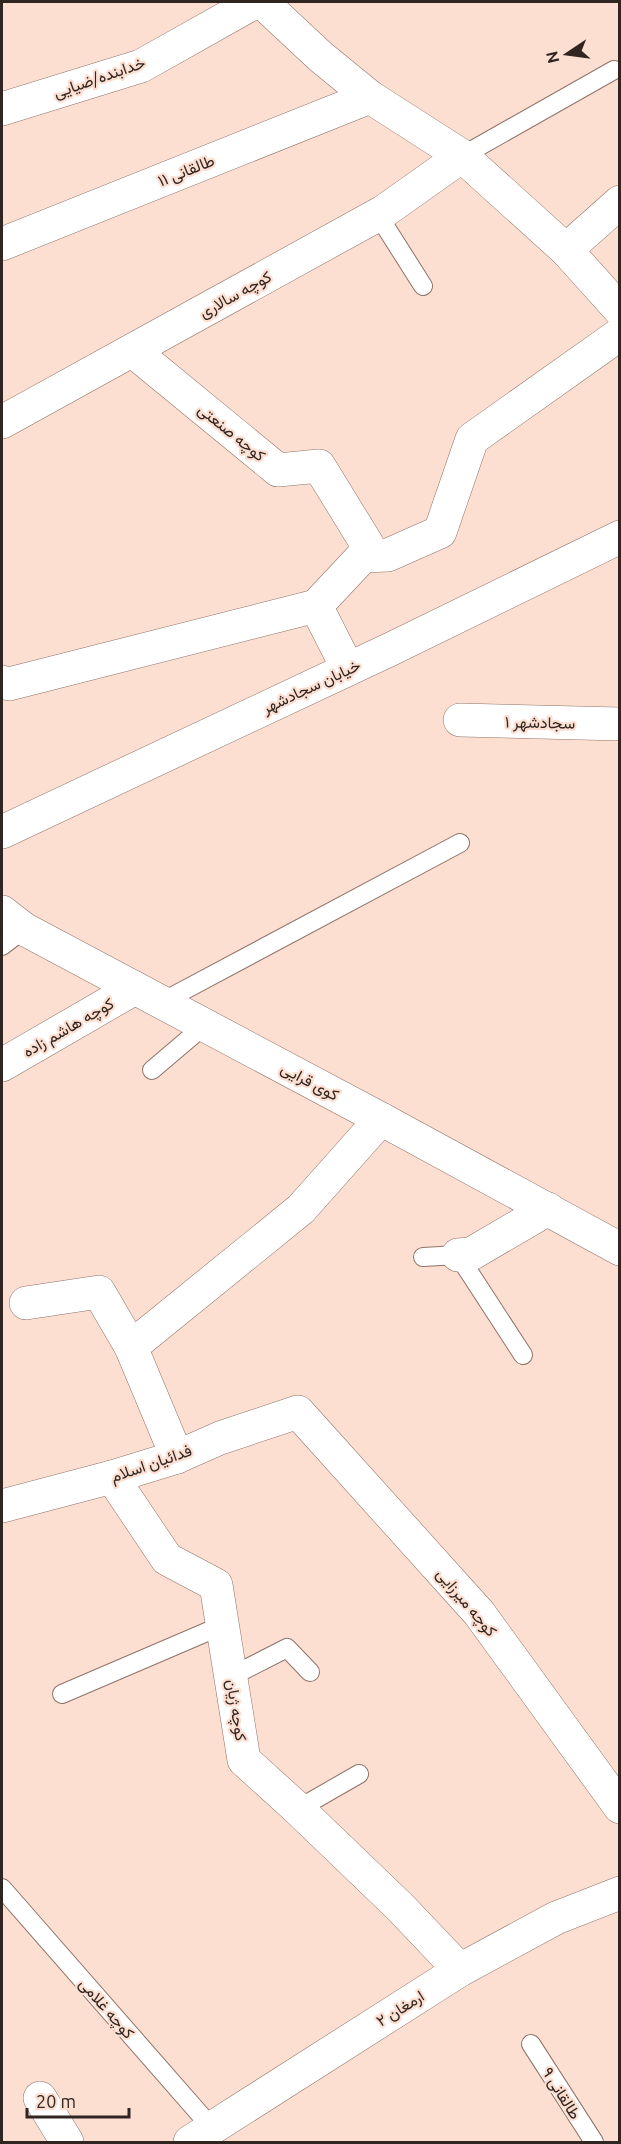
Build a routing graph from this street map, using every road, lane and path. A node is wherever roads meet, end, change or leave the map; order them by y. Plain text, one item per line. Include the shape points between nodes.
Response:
1 (255, 2) edge
2 (262, 2) edge
3 (614, 70) dead end
4 (370, 97) junction
5 (2, 109) edge
6 (462, 156) junction
7 (620, 202) edge
8 (378, 215) junction
9 (2, 244) edge
10 (566, 250) junction
11 (423, 286) dead end
12 (620, 310) edge
13 (620, 334) edge
14 (133, 351) junction
15 (2, 422) edge
16 (620, 537) edge
17 (363, 556) junction
18 (316, 606) junction
19 (348, 669) junction
20 (2, 682) edge
21 (460, 720) dead end
22 (620, 724) edge
23 (2, 832) edge
24 (460, 843) dead end
25 (9, 929) edge
26 (148, 995) junction
27 (205, 1025) junction
28 (2, 1065) edge
29 (152, 1070) dead end
30 (381, 1119) junction
31 (548, 1209) junction
32 (620, 1249) edge
33 (458, 1255) junction
34 (423, 1257) dead end
35 (26, 1303) dead end
36 (130, 1347) junction
37 (523, 1355) dead end
38 (298, 1412) joint
39 (177, 1457) junction
40 (112, 1477) junction
41 (2, 1506) edge
42 (223, 1625) junction
43 (310, 1672) dead end
44 (232, 1676) junction
45 (62, 1694) dead end
46 (359, 1774) dead end
47 (620, 1807) edge
48 (298, 1809) junction
49 (2, 1888) edge
50 (620, 1893) edge
51 (460, 1970) junction
52 (531, 2044) dead end
53 (40, 2098) dead end
54 (201, 2135) edge
55 (67, 2142) edge
56 (594, 2142) edge

1 - 5 street, خدابنده/ضیایی via 141,66
2 - 4 street
3 - 6 lane
4 - 6 street
4 - 9 street, طالقانی ۱۱
6 - 8 street, کوچه سالاری
6 - 10 street
7 - 10 street
8 - 11 lane
8 - 14 street, کوچه سالاری
10 - 12 street
13 - 17 street via 472,439 440,532 388,555
14 - 15 street, کوچه سالاری
14 - 17 street, کوچه صنعتی via 278,470 319,465 366,544
16 - 19 street, خیابان سجادشهر
17 - 18 street
18 - 19 street
18 - 20 street via 9,684
19 - 23 street, خیابان سجادشهر
21 - 22 street, سجادشهر ۱
24 - 26 lane
25 - 26 street, کوی قرایی
26 - 27 street, کوی قرایی
26 - 28 street, کوچه هاشم زاده
27 - 29 lane
27 - 30 street, کوی قرایی
30 - 31 street, کوی قرایی
30 - 36 street via 302,1209
31 - 32 street, کوی قرایی
31 - 33 street via 471,1254
33 - 34 lane
33 - 37 lane
35 - 36 street via 99,1292
36 - 39 street
38 - 39 street, فدائیان اسلام
38 - 47 street, کوچه میرزایی via 479,1612
39 - 40 street, فدائیان اسلام
40 - 41 street, فدائیان اسلام
40 - 42 street, کوچه ژیان via 166,1559 216,1585
42 - 44 street, کوچه ژیان
42 - 45 lane
43 - 44 lane via 288,1648
44 - 48 street, کوچه ژیان via 244,1760
46 - 48 lane
48 - 51 street, کوچه ژیان
49 - 54 lane, کوچه غلامی
50 - 51 street, ارمغان ۲ via 556,1918
51 - 54 street, ارمغان ۲
52 - 56 lane, طالقانی ۹
53 - 55 street

